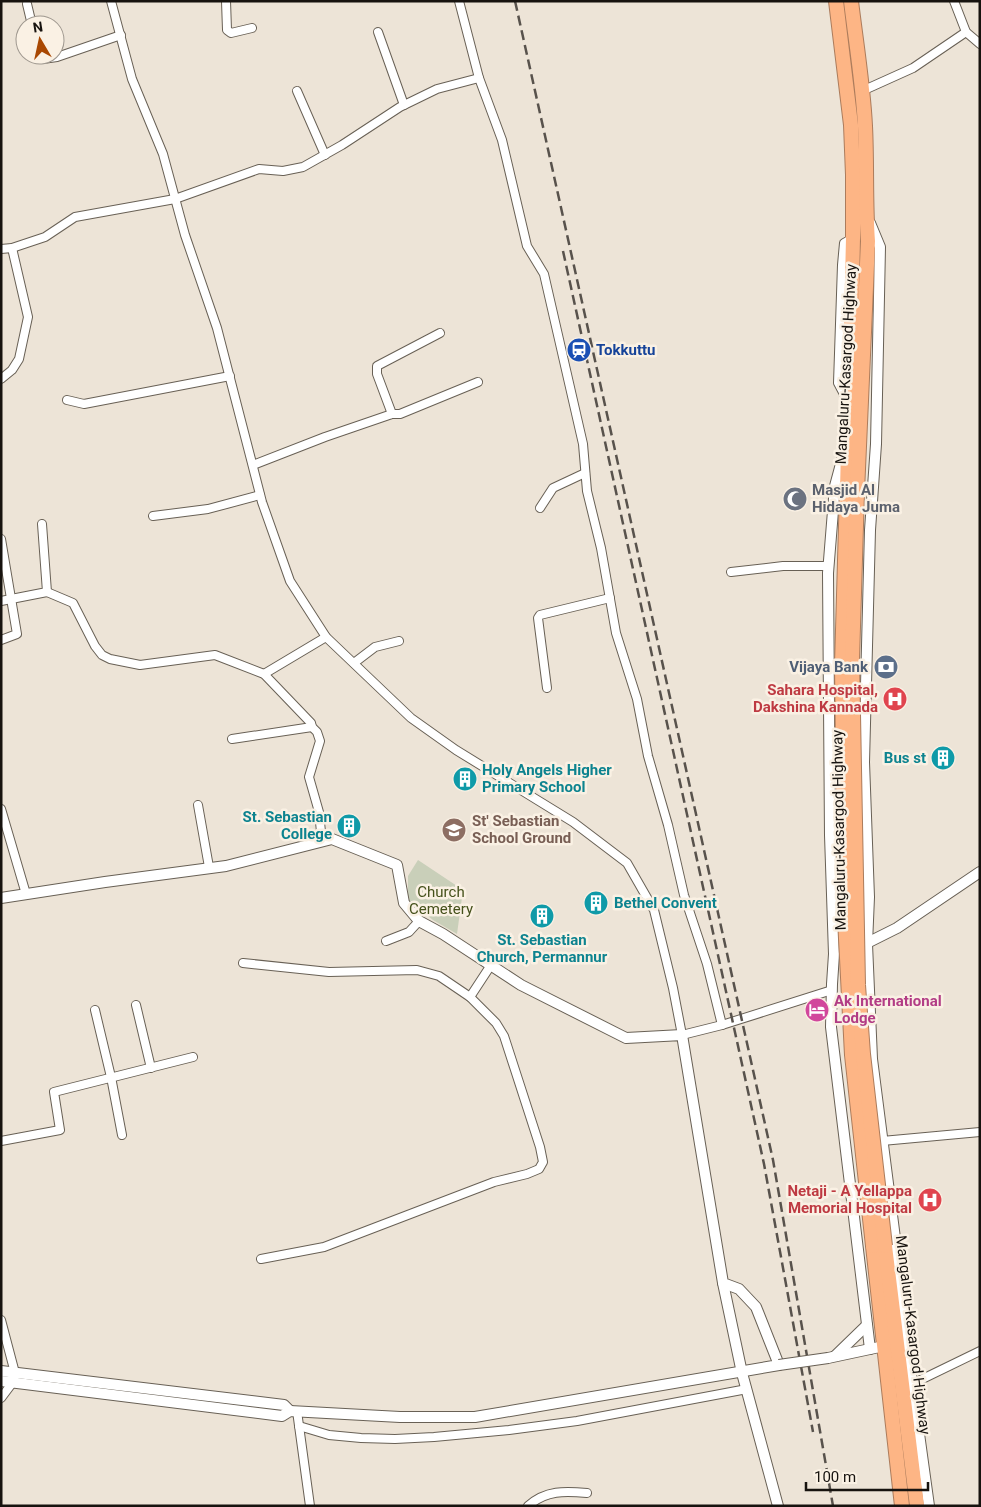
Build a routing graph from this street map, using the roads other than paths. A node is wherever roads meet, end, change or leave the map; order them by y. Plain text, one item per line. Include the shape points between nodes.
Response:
1 (111, 1) edge
2 (226, 1) edge
3 (459, 1) edge
4 (836, 1) edge
5 (851, 1) edge
6 (954, 1) edge
7 (27, 4) dead end
8 (30, 15) edge
9 (252, 28) dead end
10 (378, 32) dead end
11 (966, 32) junction
12 (121, 35) junction
13 (980, 44) edge
14 (65, 54) edge
15 (479, 78) junction
16 (297, 91) dead end
17 (862, 91) junction
18 (404, 105) junction
19 (325, 155) junction
20 (175, 199) junction
21 (866, 214) junction
22 (12, 248) junction
23 (1, 249) edge
24 (440, 333) dead end
25 (230, 376) junction
26 (1, 379) edge
27 (478, 382) dead end
28 (67, 400) dead end
29 (392, 414) junction
30 (847, 443) junction
31 (253, 464) junction
32 (585, 473) junction
33 (852, 492) junction
34 (260, 495) junction
35 (540, 508) dead end
36 (153, 516) dead end
37 (42, 524) dead end
38 (1, 539) edge
39 (829, 566) junction
40 (731, 572) dead end
41 (47, 592) junction
42 (11, 598) junction
43 (610, 598) junction
44 (1, 600) edge
45 (326, 637) junction
46 (1, 640) edge
47 (399, 641) dead end
48 (354, 663) junction
49 (264, 674) junction
50 (546, 688) dead end
51 (312, 727) junction
52 (232, 739) dead end
53 (198, 804) dead end
54 (1, 809) edge
55 (322, 842) junction
56 (209, 868) junction
57 (980, 872) edge
58 (26, 894) junction
59 (1, 898) edge
60 (419, 921) junction
61 (386, 941) dead end
62 (867, 944) junction
63 (834, 954) junction
64 (243, 963) dead end
65 (491, 965) junction
66 (832, 990) junction
67 (470, 997) junction
68 (136, 1005) dead end
69 (95, 1010) dead end
70 (722, 1025) junction
71 (682, 1035) junction
72 (193, 1057) dead end
73 (151, 1068) junction
74 (111, 1078) junction
75 (980, 1132) edge
76 (122, 1135) dead end
77 (1, 1141) edge
78 (882, 1141) junction
79 (261, 1259) dead end
80 (723, 1283) junction
81 (1, 1320) edge
82 (904, 1324) junction
83 (867, 1325) junction
84 (884, 1346) junction
85 (980, 1351) edge
86 (831, 1357) junction
87 (779, 1365) junction
88 (1, 1372) edge
89 (742, 1373) junction
90 (14, 1378) junction
91 (1, 1381) edge
92 (908, 1386) junction
93 (746, 1389) junction
94 (1, 1398) edge
95 (294, 1411) junction
96 (299, 1426) junction
97 (587, 1493) dead end
98 (310, 1506) edge
99 (528, 1506) edge
100 (778, 1506) edge
101 (902, 1506) edge
102 (917, 1506) edge
103 (929, 1506) edge

1 - 12 street
2 - 9 street via 227,30
3 - 15 street
4 - 30 highway, Mangaluru-Kasargod Highway via 851,125 853,238
5 - 17 highway, Mangaluru-Kasargod Highway
6 - 11 street
7 - 8 street
10 - 18 street
11 - 13 street
11 - 17 street via 913,68
12 - 14 street
12 - 20 street via 132,79 163,154
15 - 18 street via 437,89
15 - 32 street via 502,140 528,246 544,274 583,444
16 - 19 street
17 - 21 highway, Mangaluru-Kasargod Highway
18 - 19 street
19 - 20 street via 302,167 283,171 259,169
20 - 22 street via 75,217 45,237
20 - 25 street
21 - 33 highway, Mangaluru-Kasargod Highway via 868,241
21 - 62 street via 880,247 864,762 869,898
22 - 23 street
22 - 26 street via 28,317 19,360
24 - 29 street via 377,366
25 - 28 street via 84,404
25 - 31 street
27 - 29 street via 400,414
29 - 31 street
30 - 33 highway, Mangaluru-Kasargod Highway
30 - 39 street via 835,486
31 - 34 street
32 - 35 street via 553,488
32 - 43 street
33 - 84 highway, Mangaluru-Kasargod Highway, bridge via 842,665 846,938 852,1055 879,1246
34 - 36 street via 208,509
34 - 45 street via 290,582
37 - 41 street
38 - 42 street
39 - 40 street via 783,566
39 - 63 street
41 - 42 street
41 - 49 street via 73,603 95,646 110,659 140,665 215,655
42 - 44 street
42 - 46 street via 17,634
43 - 50 street via 540,615
43 - 70 street via 616,633 636,699 684,894 707,964
45 - 48 street
45 - 49 street
47 - 48 street via 375,647
48 - 71 street via 411,718 456,750 573,822 627,863 654,910
49 - 51 street
51 - 52 street
51 - 55 street via 320,741 309,777 319,812
53 - 56 street
54 - 58 street
55 - 56 street
55 - 60 street via 332,839 397,865 404,903
56 - 58 street
57 - 62 street via 897,928
58 - 59 street
60 - 61 street via 409,932
60 - 65 street
62 - 63 street
62 - 78 street via 872,1059
63 - 66 street
64 - 67 street via 329,972 417,970 438,976
65 - 67 street
65 - 71 street via 521,985 626,1038
66 - 70 street
66 - 83 street via 835,1069
67 - 79 street via 496,1023 504,1036 540,1147 543,1162 539,1169 494,1182 324,1248
68 - 73 street
69 - 74 street
70 - 71 street
71 - 80 street
72 - 73 street
73 - 74 street
74 - 76 street
74 - 77 street via 54,1092 60,1130
75 - 78 street
78 - 82 street via 897,1243
80 - 87 street via 739,1289 756,1307
80 - 89 street
81 - 90 street
82 - 84 street
82 - 92 street
83 - 84 street
83 - 86 street
84 - 86 street
84 - 92 highway, Mangaluru-Kasargod Highway
84 - 101 highway, Mangaluru-Kasargod Highway
85 - 92 street
86 - 87 street, bridge
87 - 89 street
88 - 90 street
89 - 93 street
89 - 95 street via 475,1417
90 - 91 street
90 - 94 street
90 - 95 street via 282,1416
92 - 102 highway, Mangaluru-Kasargod Highway
92 - 103 street
93 - 96 street via 577,1421 434,1437 361,1438 330,1435
93 - 100 street
95 - 96 street
96 - 98 street
97 - 99 street via 562,1491 537,1498

